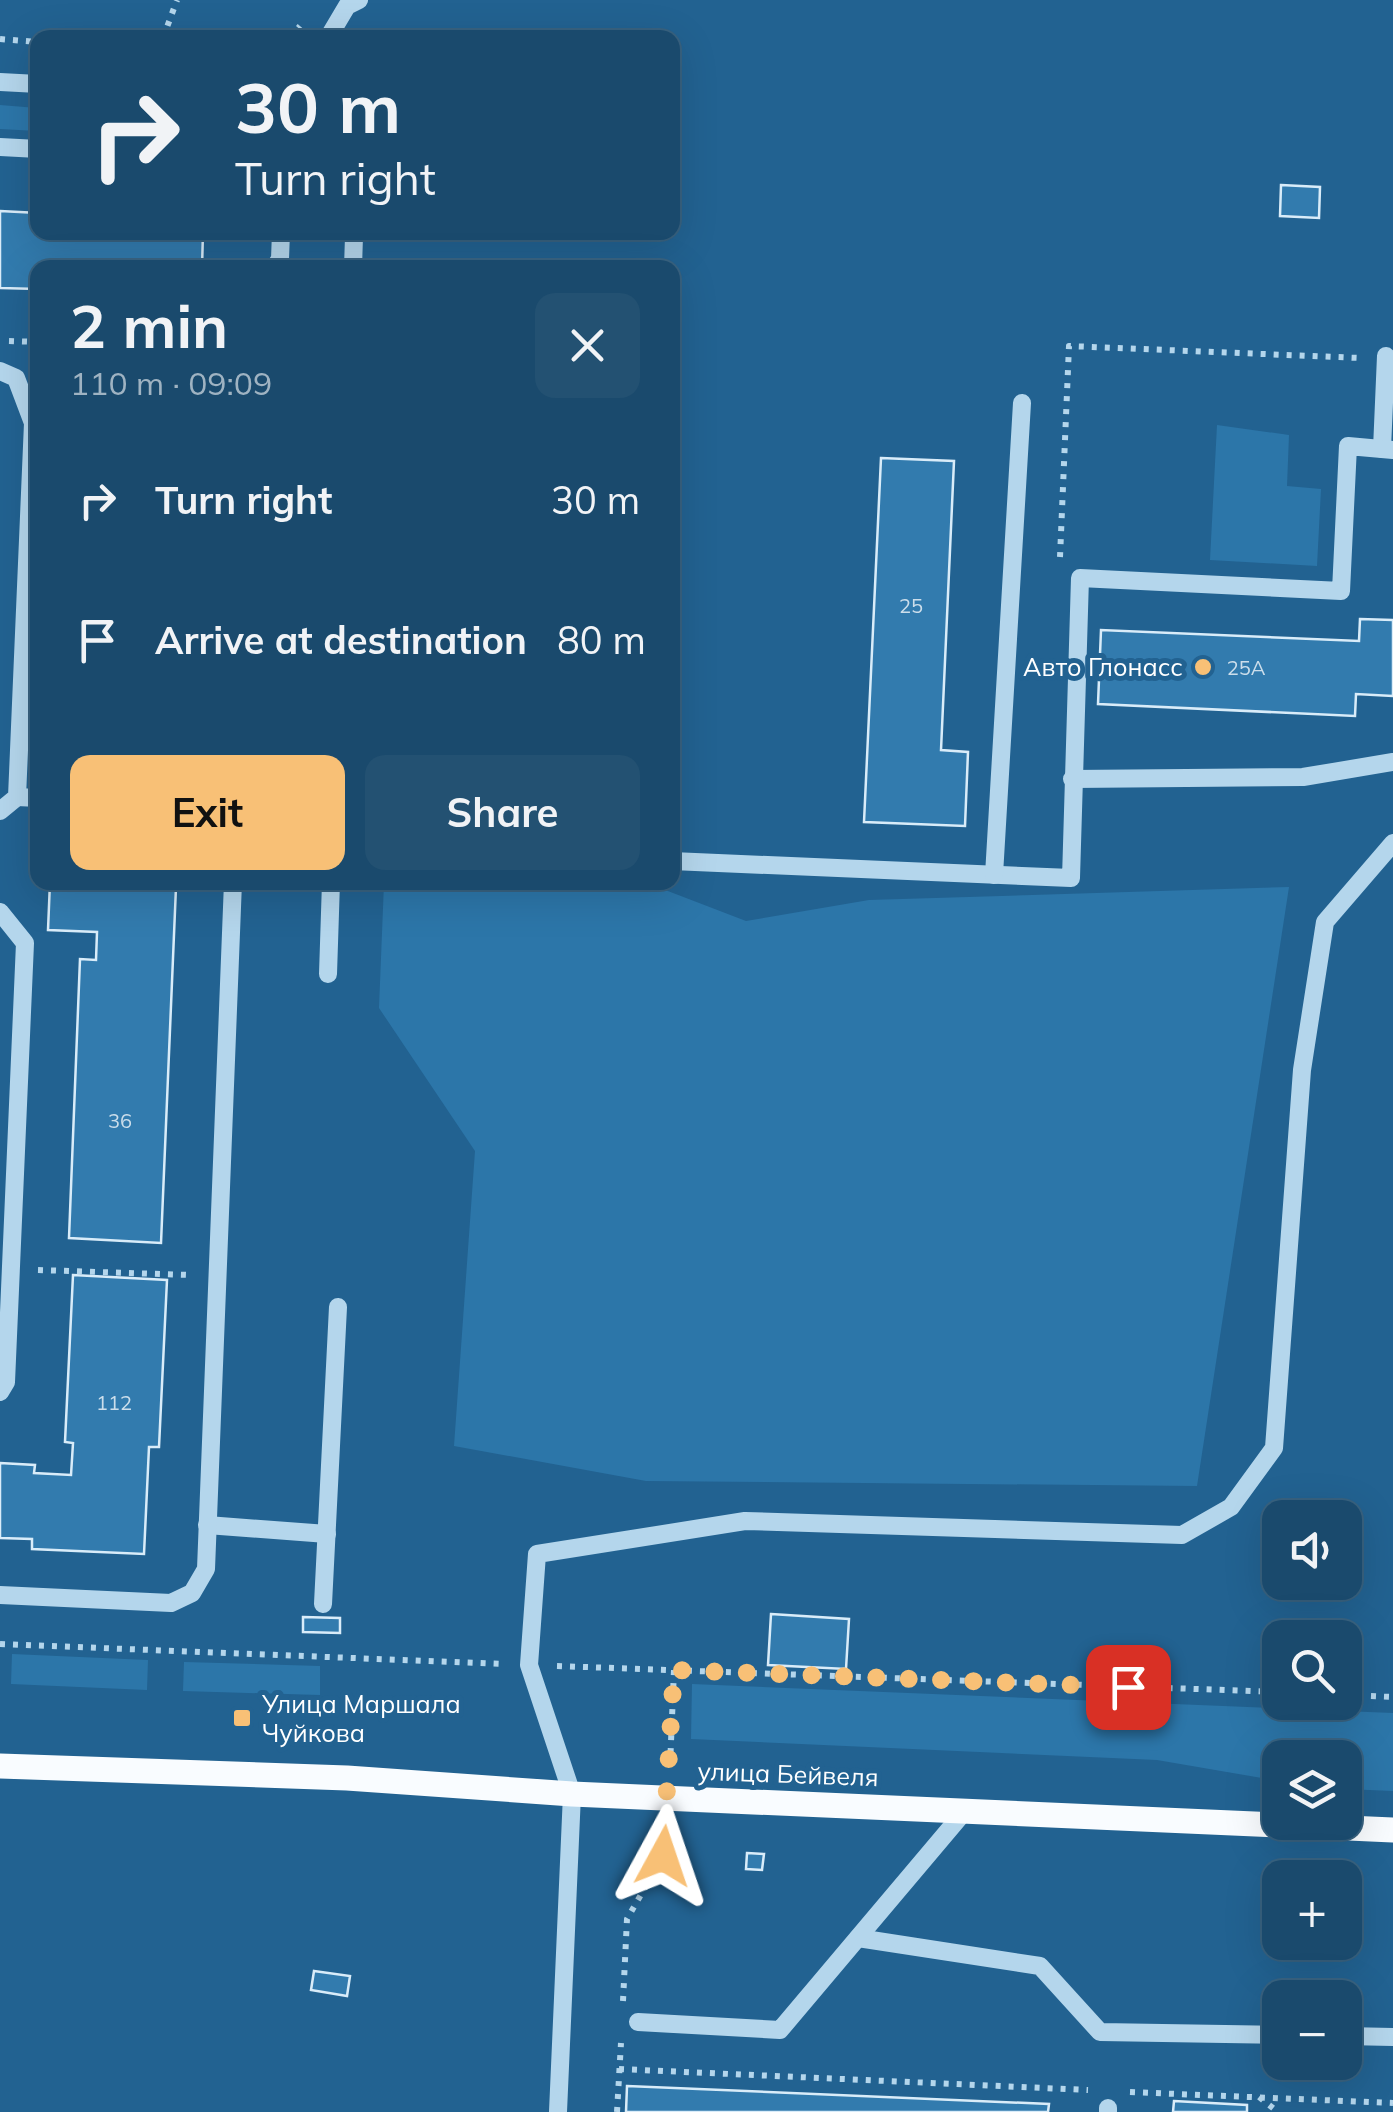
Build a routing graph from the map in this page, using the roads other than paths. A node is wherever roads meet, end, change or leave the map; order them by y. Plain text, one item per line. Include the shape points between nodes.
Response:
1 (359, 0) edge
2 (333, 30) edge
3 (0, 82) edge
4 (30, 84) edge
5 (0, 147) edge
6 (30, 149) edge
7 (1386, 358) road end
8 (0, 371) edge
9 (1022, 404) dead end
10 (30, 415) edge
11 (1387, 449) edge
12 (30, 493) edge
13 (1393, 762) edge
14 (1072, 779) junction
15 (17, 797) junction
16 (30, 798) edge
17 (0, 810) edge
18 (1393, 844) edge
19 (680, 861) edge
20 (994, 875) junction
21 (233, 890) edge
22 (332, 890) edge
23 (0, 912) edge
24 (328, 974) dead end
25 (6, 1203) edge
26 (5, 1269) edge
27 (338, 1307) dead end
28 (0, 1392) edge
29 (207, 1525) junction
30 (327, 1534) junction
31 (0, 1595) edge
32 (323, 1604) dead end
33 (0, 1766) edge
34 (572, 1794) junction
35 (964, 1812) junction
36 (1393, 1830) edge
37 (858, 1938) junction
38 (630, 2018) road end
39 (1262, 2035) edge
40 (1362, 2036) edge
41 (1393, 2037) edge
42 (558, 2112) edge

1 - 2 street via 347,6
3 - 4 street
5 - 6 street
7 - 11 street
8 - 10 street via 16,378
9 - 20 street
11 - 14 street via 1348,446 1342,591 1080,578
12 - 15 street
13 - 14 street via 1303,777
14 - 20 street via 1071,878
15 - 16 street
15 - 17 street
18 - 34 street via 1325,922 1302,1070 1274,1448 1231,1507 1182,1535 745,1521 537,1554 529,1665
19 - 20 street
21 - 29 street
22 - 24 street
23 - 25 street via 25,943
25 - 26 street
26 - 28 street via 6,1382
27 - 30 street
29 - 30 street
29 - 31 street via 206,1570 192,1593 171,1603
30 - 32 street
33 - 34 main road, улица Бейвеля
34 - 35 main road, улица Бейвеля
34 - 42 street
35 - 36 main road, улица Бейвеля
35 - 37 street
37 - 38 street via 780,2030
37 - 39 street via 1040,1966 1100,2032
40 - 41 street

